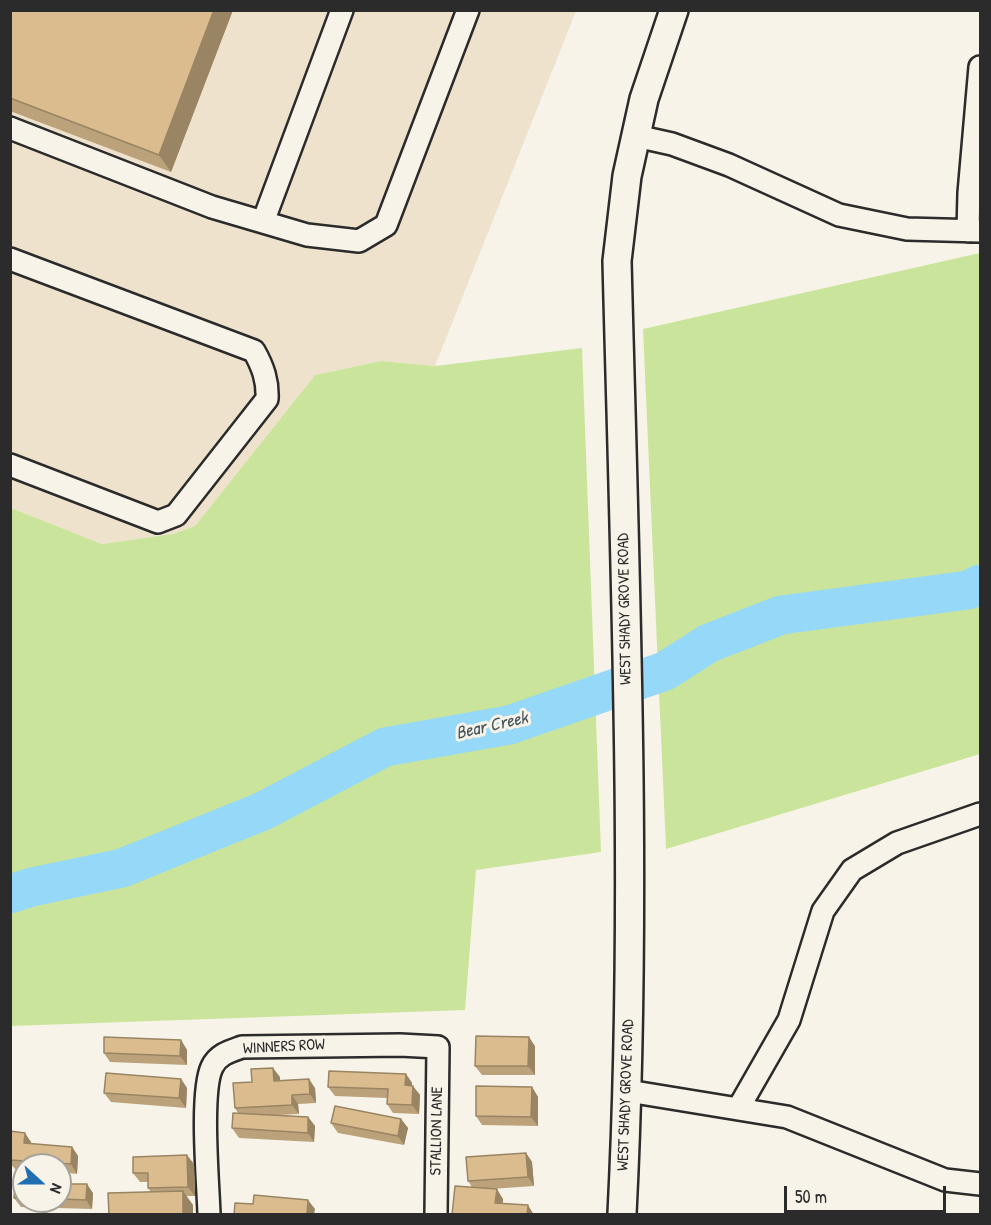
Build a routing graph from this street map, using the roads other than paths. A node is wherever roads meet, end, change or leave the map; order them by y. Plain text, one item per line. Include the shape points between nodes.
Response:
1 (342, 10) edge
2 (468, 10) edge
3 (675, 10) edge
4 (981, 67) edge
5 (10, 128) edge
6 (636, 136) junction
7 (263, 222) junction
8 (974, 231) edge
9 (10, 259) edge
10 (10, 465) edge
11 (981, 813) edge
12 (438, 1047) joint
13 (628, 1091) junction
14 (738, 1109) junction
15 (981, 1184) edge
16 (209, 1215) edge
17 (436, 1215) edge
18 (622, 1215) edge

1 - 7 street
2 - 7 street via 386,225 359,241 308,235
3 - 6 main road, WEST SHADY GROVE ROAD via 644,99
4 - 8 street via 969,193
5 - 7 street via 212,207
6 - 8 street via 710,158 839,215 907,229
6 - 13 main road, WEST SHADY GROVE ROAD via 617,261 629,855
9 - 10 street via 254,351 268,384 267,399 176,515 158,522
11 - 14 street via 897,843 852,870 823,911 789,1020
12 - 16 street, WINNERS ROW via 242,1047 223,1054 212,1067 206,1111
12 - 17 street, STALLION LANE
13 - 14 street
13 - 18 main road, WEST SHADY GROVE ROAD
14 - 15 street via 787,1117 945,1180

